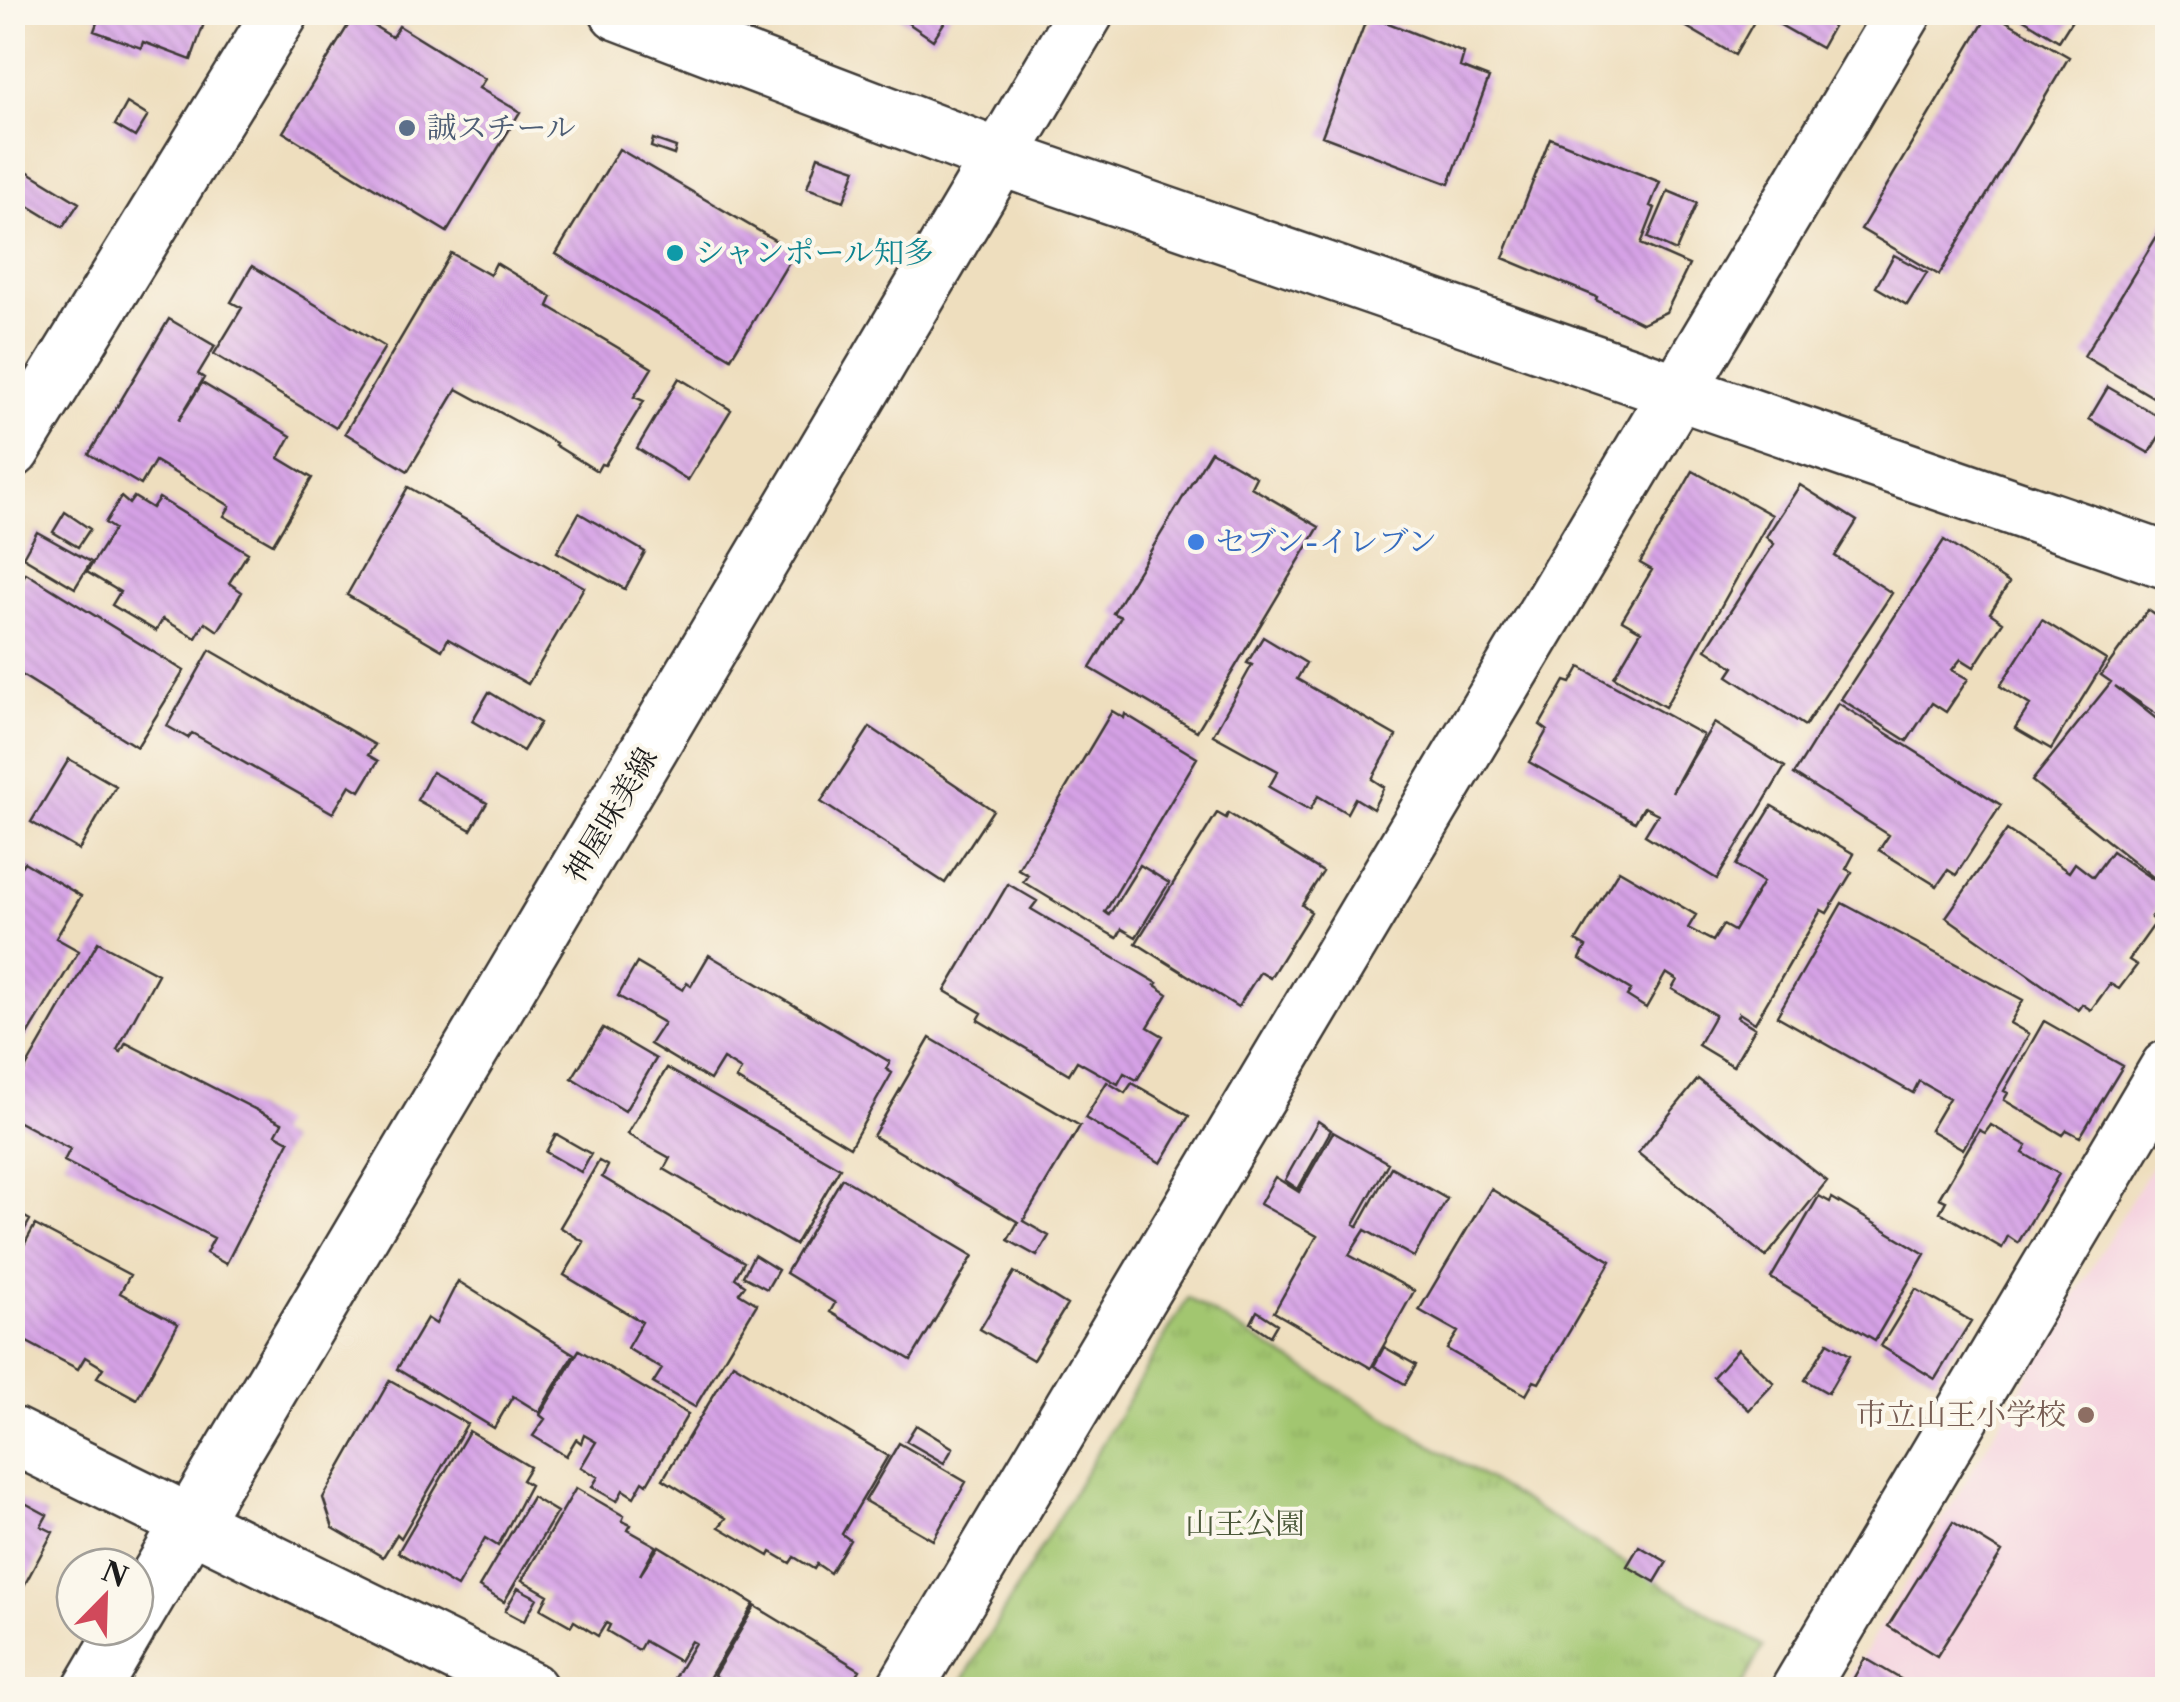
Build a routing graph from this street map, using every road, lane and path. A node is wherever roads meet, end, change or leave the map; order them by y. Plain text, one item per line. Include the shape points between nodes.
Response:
1 (280, 12) edge
2 (618, 12) edge
3 (1086, 12) edge
4 (1904, 12) edge
5 (1000, 158) junction
6 (1678, 390) junction
7 (12, 450) edge
8 (2168, 562) edge
9 (2168, 1068) edge
10 (12, 1435) edge
11 (190, 1524) junction
12 (155, 1583) edge
13 (116, 1647) edge
14 (91, 1690) edge
15 (530, 1690) edge
16 (904, 1690) edge
17 (1799, 1690) edge

1 - 7 street
2 - 5 street
3 - 5 street, 神屋味美線
4 - 6 street
5 - 6 street
5 - 11 street, 神屋味美線
6 - 8 street
6 - 16 street
9 - 17 street
10 - 11 street
11 - 12 street, 神屋味美線
11 - 15 street
13 - 14 street

